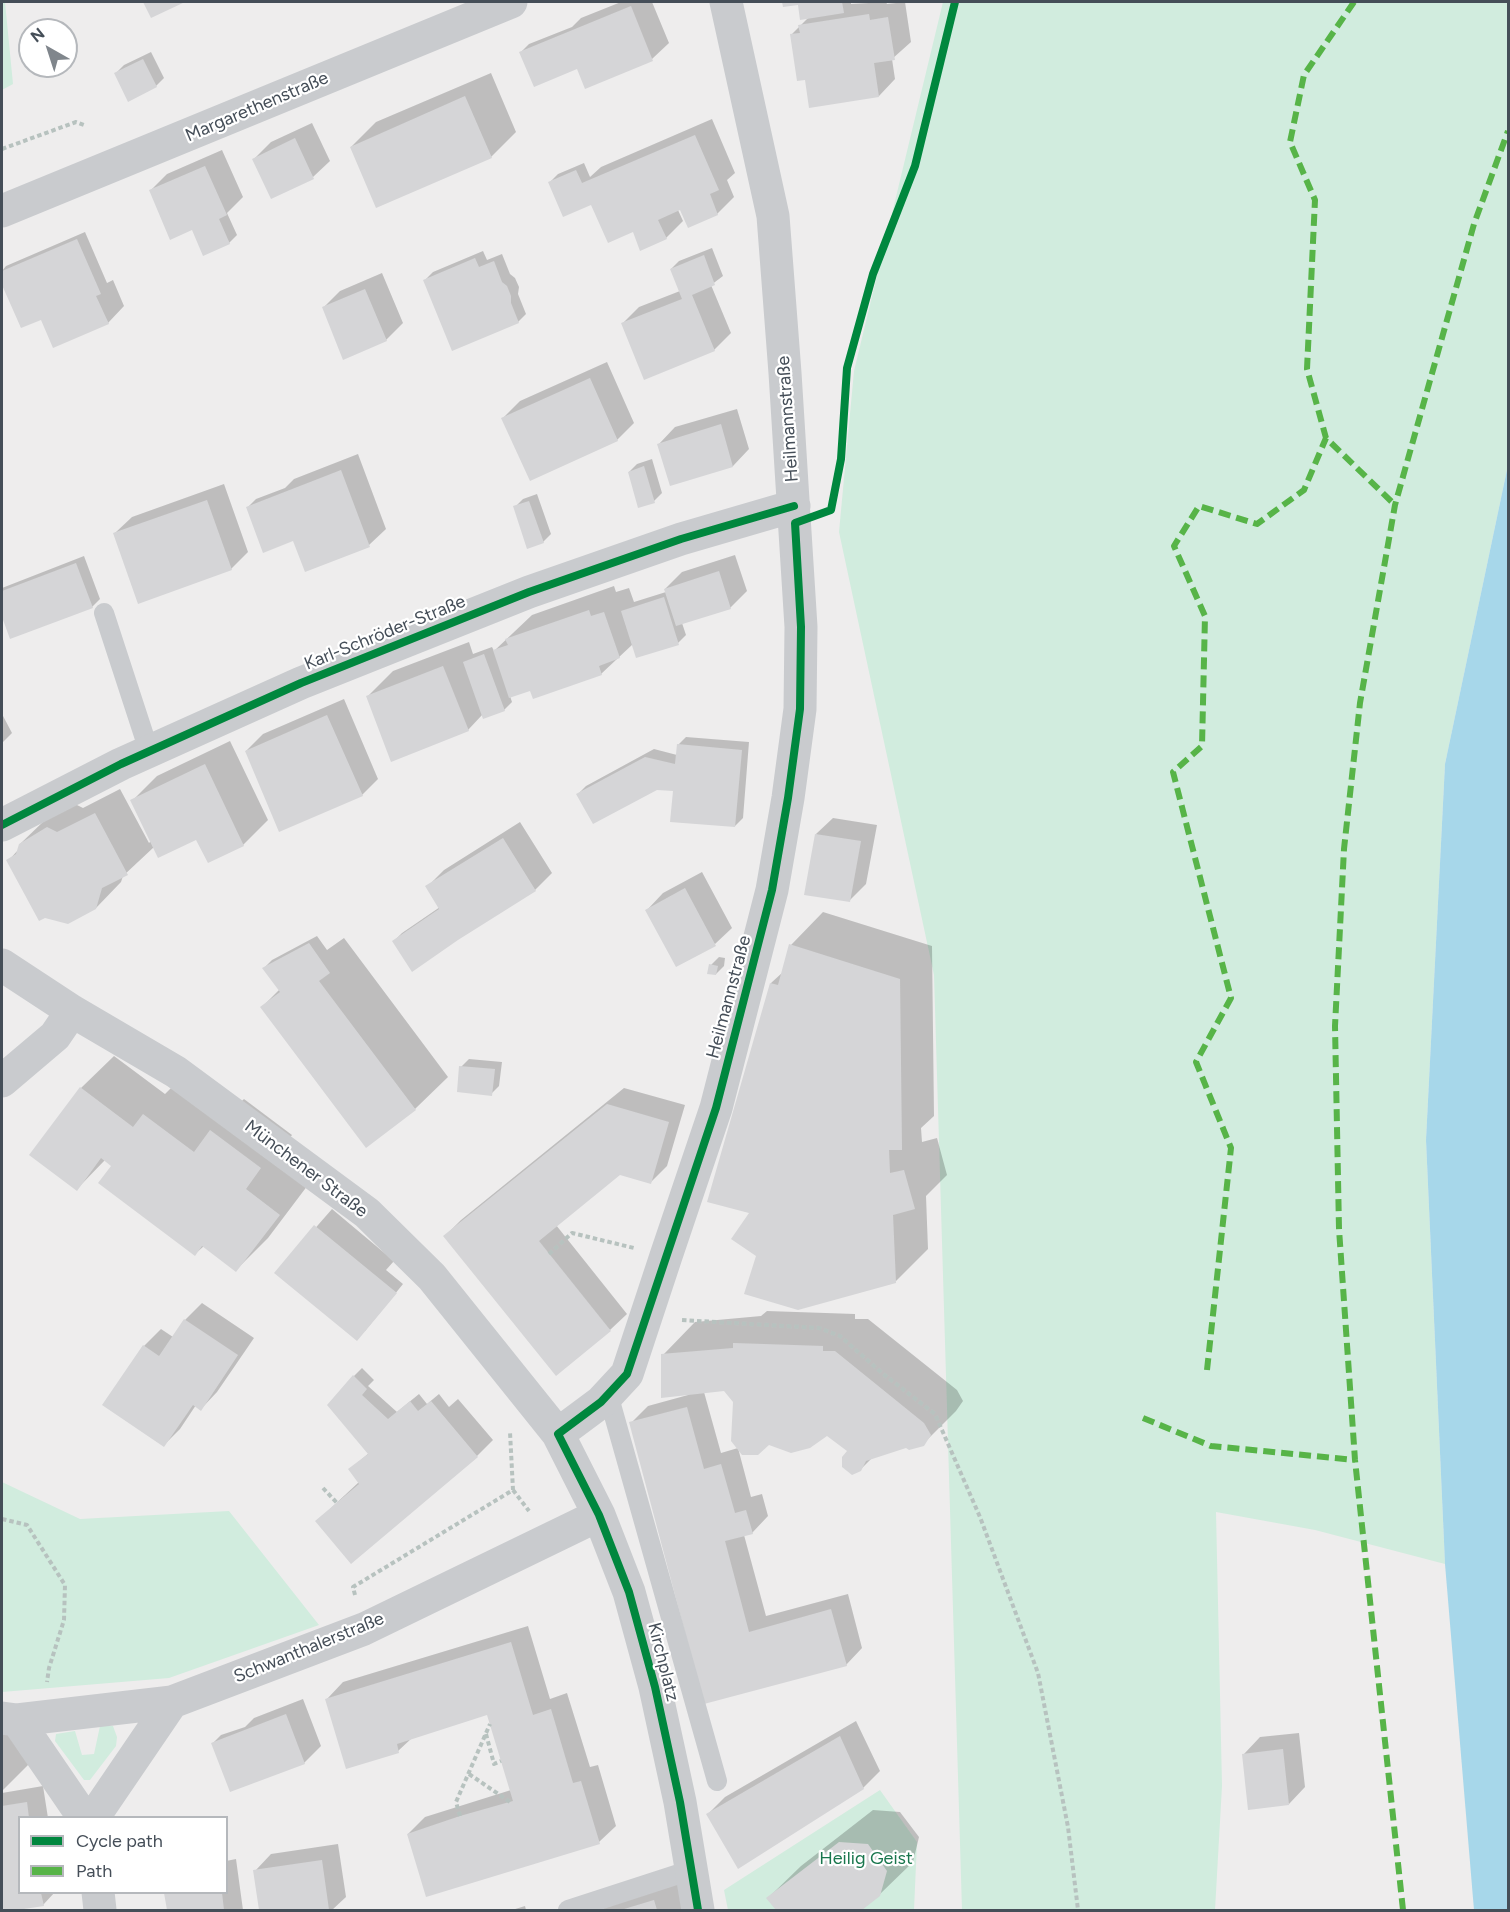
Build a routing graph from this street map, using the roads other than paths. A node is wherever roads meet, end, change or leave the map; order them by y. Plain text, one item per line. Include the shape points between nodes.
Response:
1 (511, 2) edge
2 (726, 2) edge
3 (2, 211) edge
4 (794, 506) junction
5 (104, 613) dead end
6 (149, 751) junction
7 (2, 825) edge
8 (2, 965) edge
9 (72, 1011) junction
10 (2, 1081) edge
11 (608, 1395) junction
12 (558, 1434) junction
13 (599, 1515) junction
14 (172, 1702) junction
15 (20, 1718) edge
16 (717, 1781) dead end
17 (83, 1816) edge
18 (94, 1816) edge
19 (691, 1870) junction
20 (98, 1894) edge
21 (100, 1911) edge
22 (568, 1911) edge
23 (698, 1911) edge

1 - 3 street, Margarethenstraße
2 - 4 street, Heilmannstraße via 772,216
4 - 6 street, Karl-Schröder-Straße via 681,539 529,592 301,683
4 - 11 street, Heilmannstraße via 801,627 800,709 772,890 718,1097 627,1374
5 - 6 lane
6 - 7 street, Karl-Schröder-Straße
8 - 9 street, Münchener Straße
9 - 10 street via 56,1036
9 - 12 street, Münchener Straße via 176,1072 367,1213 432,1277
11 - 12 street, Heilmannstraße
11 - 16 lane
12 - 13 street, Kirchplatz
13 - 14 street, Schwanthalerstraße via 364,1629
13 - 19 street, Kirchplatz via 629,1592 655,1687
14 - 15 street, Schwanthalerstraße
14 - 18 street
15 - 17 street
19 - 22 lane
19 - 23 street, Kirchplatz
20 - 21 street

